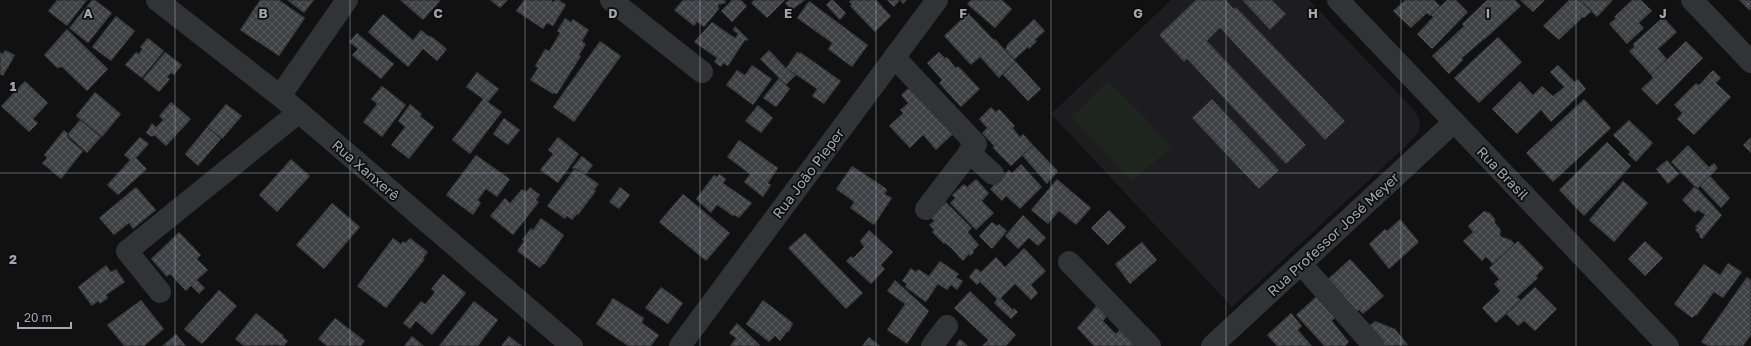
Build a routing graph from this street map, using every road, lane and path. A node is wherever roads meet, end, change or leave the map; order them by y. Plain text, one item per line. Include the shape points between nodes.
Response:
1 (157, 0) edge
2 (347, 0) edge
3 (611, 0) edge
4 (937, 0) edge
5 (1338, 0) edge
6 (1692, 0) edge
7 (894, 57) junction
8 (1751, 62) edge
9 (702, 72) dead end
10 (280, 96) junction
11 (299, 112) junction
12 (1454, 122) junction
13 (969, 152) junction
14 (993, 174) dead end
15 (926, 209) dead end
16 (1069, 262) dead end
17 (1301, 264) junction
18 (160, 292) dead end
19 (947, 326) dead end
20 (572, 346) edge
21 (680, 346) edge
22 (932, 346) edge
23 (1150, 346) edge
24 (1212, 346) edge
25 (1374, 346) edge
26 (1668, 346) edge

1 - 10 street, Rua Xanxerê
2 - 10 street
3 - 9 street
4 - 7 street, Rua João Pieper
5 - 12 street, Rua Brasil
6 - 8 street
7 - 13 street via 976,144
7 - 21 street, Rua João Pieper
10 - 11 street, Rua Xanxerê
11 - 18 street via 127,251
11 - 20 street, Rua Xanxerê
12 - 17 street, Rua Professor José Meyer
12 - 26 street, Rua Brasil
13 - 14 street
13 - 15 street
16 - 23 street
17 - 24 street, Rua Professor José Meyer
17 - 25 street
19 - 22 street

